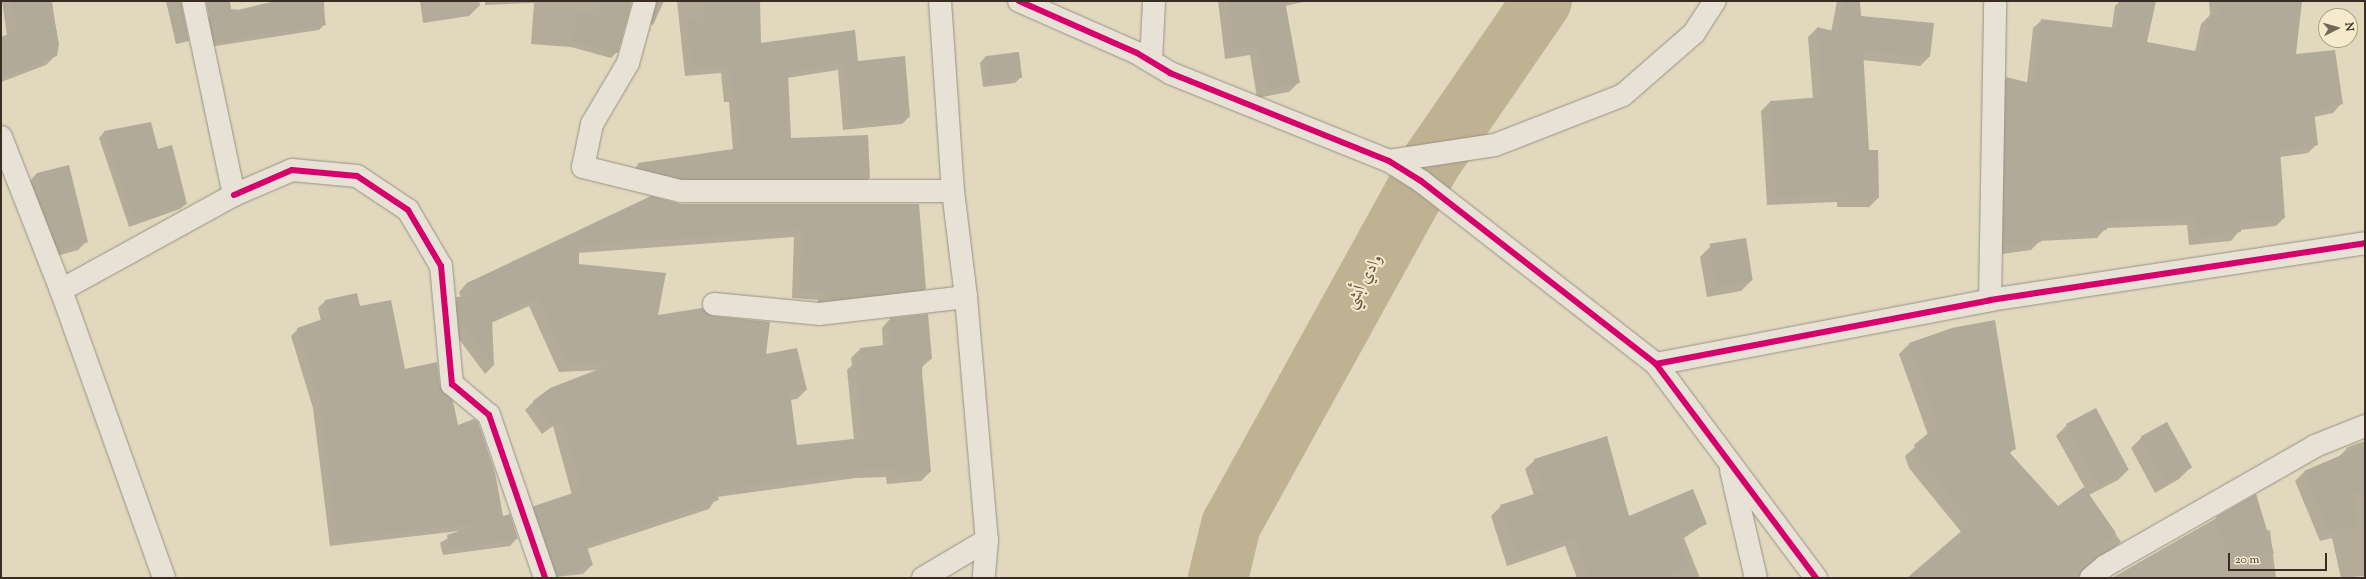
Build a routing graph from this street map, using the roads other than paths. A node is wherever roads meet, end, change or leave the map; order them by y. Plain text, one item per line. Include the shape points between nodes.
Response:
1 (193, 1) edge
2 (645, 1) edge
3 (940, 1) edge
4 (1019, 1) edge
5 (1154, 1) edge
6 (1716, 1) edge
7 (1995, 1) edge
8 (1152, 61) junction
9 (1, 137) edge
10 (1389, 161) junction
11 (953, 191) junction
12 (234, 195) junction
13 (2365, 243) edge
14 (61, 290) junction
15 (966, 297) junction
16 (1990, 300) junction
17 (714, 304) dead end
18 (1656, 364) junction
19 (2365, 426) edge
20 (1729, 462) junction
21 (987, 540) junction
22 (164, 578) edge
23 (544, 578) edge
24 (923, 578) edge
25 (984, 578) edge
26 (1756, 578) edge
27 (1816, 578) edge
28 (2091, 578) edge

1 - 12 street
2 - 11 street via 628,63 592,124 583,167 682,191
3 - 11 street
4 - 8 street
5 - 8 street
6 - 10 street via 1694,33 1623,95 1495,145
7 - 16 street
8 - 10 street via 1170,73
9 - 14 street
10 - 18 street via 1421,181
11 - 15 street
12 - 14 street
12 - 23 street via 292,170 357,176 408,210 441,266 452,384 489,415
13 - 16 street
14 - 22 street
15 - 17 street via 819,314
15 - 21 street
16 - 18 street
18 - 20 street
19 - 28 street via 2315,446 2106,566
20 - 26 street
20 - 27 street
21 - 24 street
21 - 25 street

